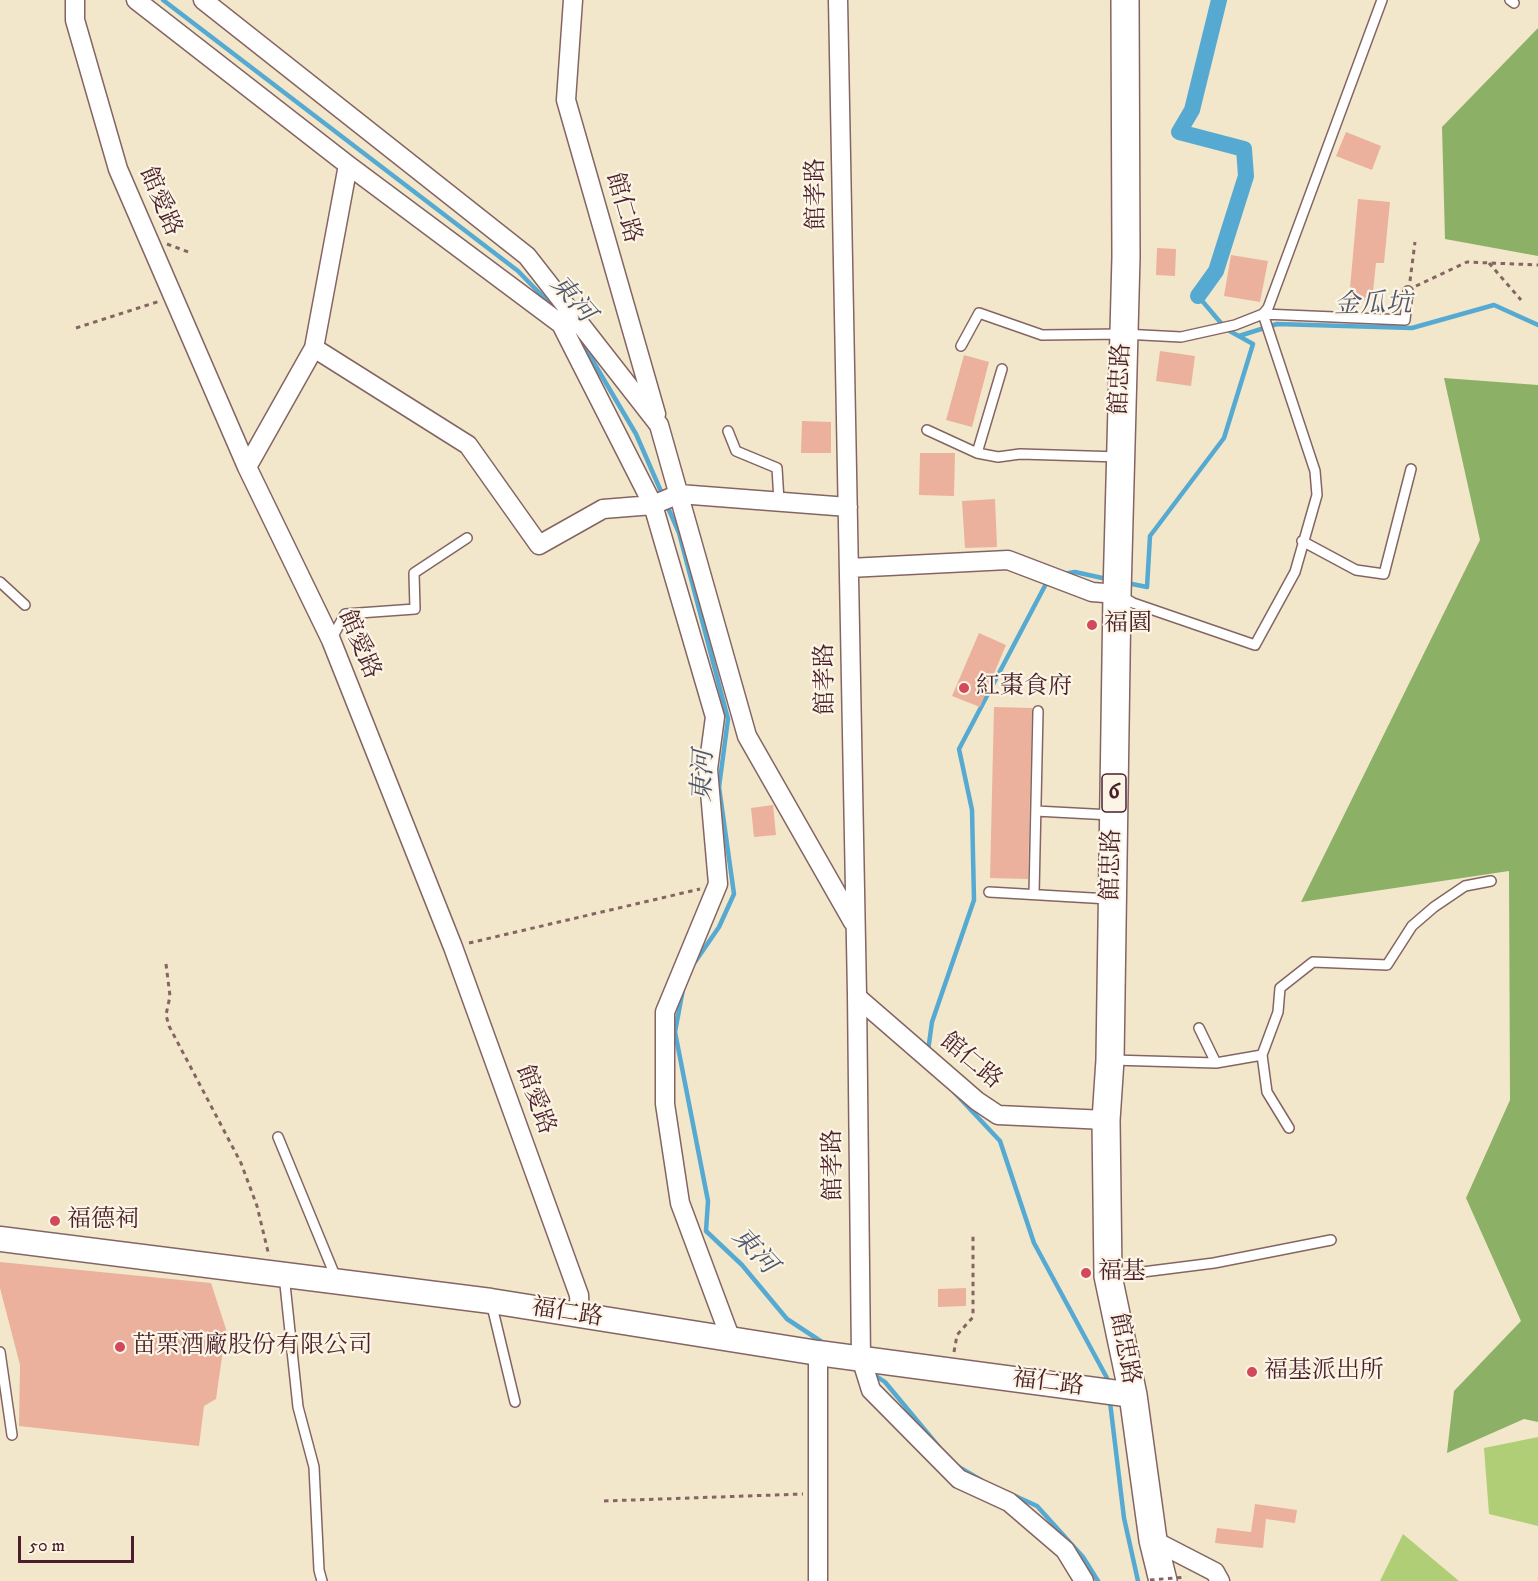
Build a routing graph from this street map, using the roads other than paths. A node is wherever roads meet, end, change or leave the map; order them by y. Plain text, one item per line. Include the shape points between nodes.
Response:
1 (75, 0) edge
2 (136, 0) edge
3 (203, 0) edge
4 (573, 0) edge
5 (838, 0) edge
6 (1125, 0) edge
7 (1382, 0) edge
8 (348, 165) junction
9 (1408, 291) road end
10 (1263, 314) junction
11 (1123, 334) junction
12 (961, 346) dead end
13 (314, 348) junction
14 (1002, 369) dead end
15 (659, 425) junction
16 (927, 430) dead end
17 (728, 431) dead end
18 (977, 453) junction
19 (1120, 457) junction
20 (247, 467) junction
21 (1411, 469) dead end
22 (679, 494) junction
23 (779, 501) junction
24 (653, 505) junction
25 (849, 507) junction
26 (467, 538) dead end
27 (1302, 541) junction
28 (849, 568) junction
29 (0, 582) edge
30 (1117, 594) junction
31 (25, 605) dead end
32 (331, 640) junction
33 (1038, 711) dead end
34 (1036, 812) junction
35 (1113, 815) junction
36 (1491, 881) dead end
37 (989, 892) dead end
38 (1034, 894) junction
39 (1112, 899) junction
40 (854, 924) junction
41 (857, 997) junction
42 (1199, 1028) dead end
43 (1262, 1055) junction
44 (1110, 1060) junction
45 (1216, 1063) junction
46 (1106, 1120) junction
47 (1289, 1128) dead end
48 (278, 1137) dead end
49 (0, 1239) edge
50 (1331, 1240) dead end
51 (279, 1273) junction
52 (1108, 1276) junction
53 (337, 1280) junction
54 (491, 1301) junction
55 (580, 1317) junction
56 (730, 1337) junction
57 (0, 1352) edge
58 (818, 1353) junction
59 (861, 1358) junction
60 (1133, 1395) junction
61 (515, 1402) dead end
62 (12, 1435) dead end
63 (1153, 1540) junction
64 (1174, 1579) edge
65 (322, 1581) edge
66 (818, 1581) edge
67 (1084, 1581) edge
68 (1221, 1581) edge

1 - 20 street, 館愛路 via 75,20 118,169
2 - 8 street
3 - 15 street via 527,256
4 - 15 street, 館仁路 via 567,100
5 - 25 street, 館孝路
6 - 11 main road, 館忠路 / 6
7 - 10 lane
8 - 13 street
8 - 24 street via 561,324
9 - 10 lane via 1405,320
10 - 11 lane via 1235,325 1181,337
10 - 27 lane via 1315,471 1317,495
11 - 12 lane via 1042,335 979,313
11 - 19 main road, 館忠路 / 6
13 - 20 street
13 - 24 street via 468,445 539,545 603,509
14 - 18 lane
15 - 22 street, 館仁路
16 - 18 lane
17 - 23 lane via 736,451 777,468
18 - 19 lane via 998,457
19 - 30 main road, 館忠路 / 6
20 - 32 street, 館愛路
21 - 27 lane via 1384,574 1356,570
22 - 23 street
22 - 24 street
22 - 40 street, 館仁路 via 747,736
23 - 25 street
24 - 56 street via 715,717 708,769 718,884 665,1012 665,1104 680,1203
25 - 28 street, 館孝路
26 - 32 lane via 414,573 414,609 345,614
27 - 30 lane via 1295,572 1255,645
28 - 30 street via 1008,560 1092,592
28 - 40 street, 館孝路
29 - 31 lane
30 - 35 main road, 館忠路 / 6
32 - 55 street, 館愛路 via 453,947 579,1295
33 - 34 lane
34 - 35 lane
34 - 38 lane
35 - 39 main road, 館忠路 / 6
36 - 43 lane via 1465,886 1434,907 1412,926 1387,965 1313,962 1280,988 1278,1012
37 - 38 lane
38 - 39 lane
39 - 44 main road, 館忠路 / 6
40 - 41 street, 館孝路
41 - 46 street, 館仁路 via 998,1115
41 - 59 street, 館孝路
42 - 45 lane
43 - 45 lane
43 - 47 lane via 1267,1092
44 - 45 lane
44 - 46 main road, 館忠路 / 6
46 - 52 main road, 館忠路 / 6
48 - 53 lane
49 - 51 street, 福仁路
50 - 52 lane via 1214,1263
51 - 53 street, 福仁路
51 - 65 lane via 298,1407 314,1467
52 - 60 main road, 館忠路 / 6
53 - 54 street, 福仁路
54 - 55 street, 福仁路
54 - 61 lane
55 - 56 street, 福仁路
56 - 58 street, 福仁路
57 - 62 lane
58 - 59 street, 福仁路
58 - 66 street
59 - 60 street, 福仁路
59 - 67 street, 館孝路 via 871,1390 959,1479 1009,1502 1065,1550
60 - 63 main road, 館忠路 / 6
63 - 64 main road, 館忠路 / 6
63 - 68 street via 1215,1572

